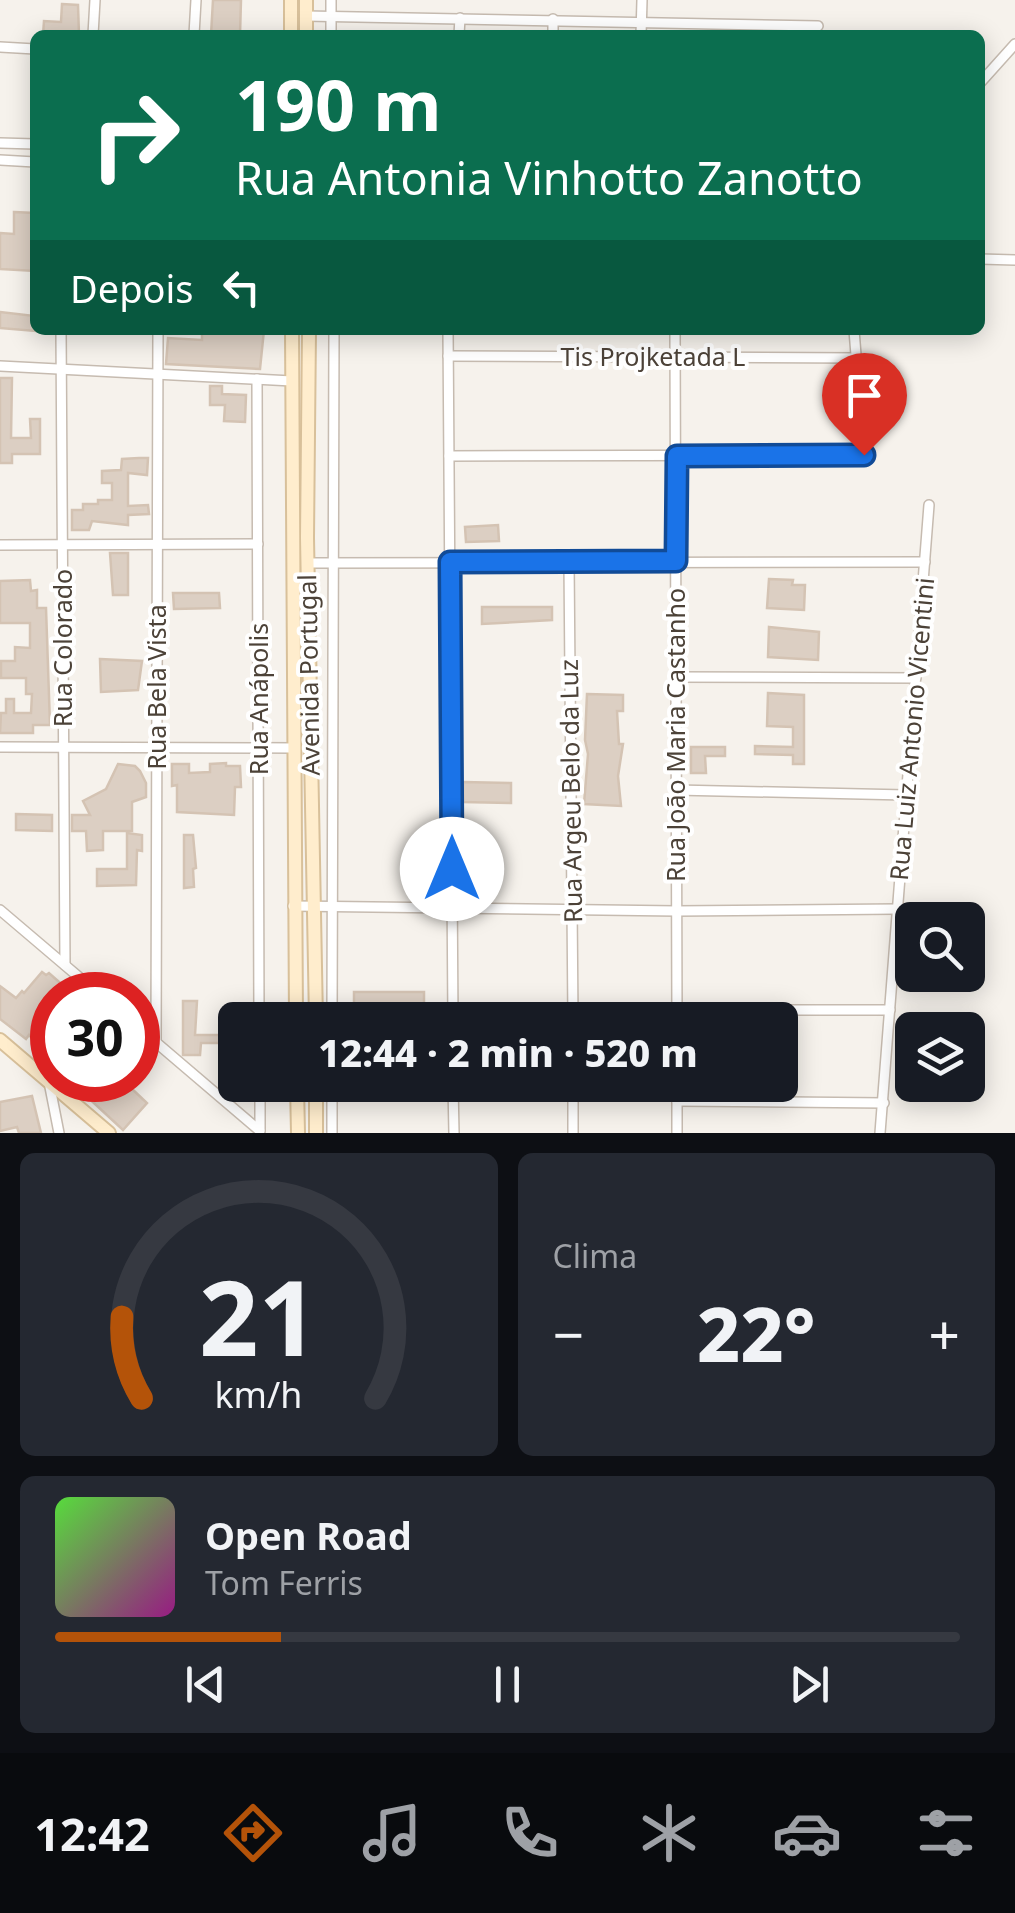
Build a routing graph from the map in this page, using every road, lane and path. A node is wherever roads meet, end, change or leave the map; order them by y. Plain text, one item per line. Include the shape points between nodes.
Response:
1 (96, 0) edge
2 (196, 0) edge
3 (291, 0) edge
4 (306, 0) edge
5 (331, 0) edge
6 (642, 0) edge
7 (306, 16) junction
8 (331, 16) junction
9 (460, 18) junction
10 (553, 19) junction
11 (641, 22) junction
12 (818, 26) dead end
13 (93, 30) edge
14 (194, 30) edge
15 (291, 30) edge
16 (306, 30) edge
17 (331, 30) edge
18 (459, 30) edge
19 (553, 30) edge
20 (641, 30) edge
21 (733, 30) edge
22 (1015, 44) edge
23 (0, 47) edge
24 (30, 49) edge
25 (985, 78) edge
26 (0, 142) edge
27 (30, 144) edge
28 (0, 160) edge
29 (30, 162) edge
30 (985, 258) edge
31 (1015, 260) edge
32 (62, 335) edge
33 (158, 335) edge
34 (292, 335) edge
35 (309, 335) edge
36 (334, 335) edge
37 (448, 335) edge
38 (675, 335) edge
39 (855, 335) edge
40 (448, 356) junction
41 (675, 358) junction
42 (858, 358) junction
43 (0, 366) edge
44 (62, 369) junction
45 (157, 374) junction
46 (257, 379) junction
47 (292, 380) junction
48 (449, 456) junction
49 (677, 456) junction
50 (929, 505) dead end
51 (63, 544) junction
52 (158, 544) junction
53 (258, 544) junction
54 (0, 545) edge
55 (676, 561) junction
56 (450, 562) junction
57 (569, 562) junction
58 (925, 562) junction
59 (308, 563) junction
60 (332, 563) junction
61 (676, 677) junction
62 (916, 678) junction
63 (0, 747) edge
64 (64, 748) junction
65 (156, 748) junction
66 (259, 748) junction
67 (292, 748) junction
68 (676, 790) junction
69 (906, 795) junction
70 (898, 902) edge
71 (332, 905) junction
72 (293, 906) junction
73 (312, 906) junction
74 (452, 909) junction
75 (573, 909) junction
76 (895, 909) edge
77 (0, 910) edge
78 (677, 910) junction
79 (895, 938) edge
80 (65, 966) junction
81 (72, 972) edge
82 (156, 972) edge
83 (260, 1002) edge
84 (296, 1002) edge
85 (315, 1002) edge
86 (332, 1002) edge
87 (453, 1002) edge
88 (573, 1002) edge
89 (677, 1002) edge
90 (890, 1010) junction
91 (798, 1012) edge
92 (0, 1040) edge
93 (160, 1046) edge
94 (30, 1066) edge
95 (53, 1102) edge
96 (73, 1102) edge
97 (260, 1102) edge
98 (297, 1102) edge
99 (316, 1102) edge
100 (332, 1102) edge
101 (453, 1102) edge
102 (573, 1102) edge
103 (678, 1102) edge
104 (798, 1102) edge
105 (884, 1103) junction
106 (260, 1132) edge
107 (58, 1133) edge
108 (109, 1133) edge
109 (298, 1133) edge
110 (316, 1133) edge
111 (332, 1133) edge
112 (454, 1133) edge
113 (573, 1133) edge
114 (678, 1133) edge
115 (880, 1133) edge

1 - 13 street
2 - 14 street
3 - 15 main road
4 - 7 main road
5 - 8 street
6 - 11 street
7 - 8 street
7 - 16 main road
8 - 9 street
8 - 17 street
9 - 10 street
9 - 18 street
10 - 11 street
10 - 19 street
11 - 20 street
11 - 21 street
12 - 21 street
22 - 25 street
23 - 24 street
26 - 27 street
28 - 29 street
30 - 31 street
32 - 44 street, Rua Colorado
33 - 45 street, Rua Bela Vista
34 - 47 main road, Avenida Portugal
35 - 59 main road, Avenida Portugal
36 - 60 street
37 - 40 street
38 - 41 street, Rua João Maria Castanho
39 - 42 street
40 - 41 street, Tis Projketada L
40 - 48 street
41 - 42 street, Tis Projketada L
41 - 49 street, Rua João Maria Castanho
42 - 49 street via 864,455
43 - 44 street
44 - 45 street
44 - 51 street, Rua Colorado
45 - 46 street
45 - 52 street, Rua Bela Vista
46 - 47 street
46 - 53 street, Rua Anápolis
47 - 67 main road, Avenida Portugal
48 - 49 street
48 - 56 street
49 - 55 street, Rua João Maria Castanho
50 - 58 street, Rua Luiz Antonio Vicentini
51 - 52 street
51 - 54 street
51 - 64 street, Rua Colorado
52 - 53 street
52 - 65 street, Rua Bela Vista
53 - 66 street, Rua Anápolis
55 - 57 street
55 - 58 street
55 - 61 street, Rua João Maria Castanho
56 - 57 street
56 - 60 street
56 - 74 street
57 - 75 street, Rua Argeu Belo da Luz
58 - 62 street, Rua Luiz Antonio Vicentini
59 - 60 street
59 - 73 main road, Avenida Portugal
60 - 71 street
61 - 62 street
61 - 68 street, Rua João Maria Castanho
62 - 69 street, Rua Luiz Antonio Vicentini
63 - 64 street
64 - 65 street
64 - 80 street, Rua Colorado
65 - 66 street
65 - 82 street, Rua Bela Vista
66 - 67 street
66 - 83 street, Rua Anápolis
67 - 72 main road, Avenida Portugal
68 - 69 street
68 - 78 street, Rua João Maria Castanho
69 - 70 street, Rua Luiz Antonio Vicentini
71 - 73 street
71 - 74 street
71 - 86 street
72 - 73 street
72 - 84 main road, Avenida Portugal
73 - 85 main road, Avenida Portugal
74 - 75 street
74 - 87 street
75 - 78 street
75 - 88 street, Rua Argeu Belo da Luz
76 - 78 street
77 - 80 street
78 - 89 street, Rua João Maria Castanho
79 - 90 street, Rua Luiz Antonio Vicentini
80 - 81 street
90 - 91 street
90 - 105 street, Rua Luiz Antonio Vicentini
92 - 94 main road
93 - 106 street
95 - 107 street
96 - 108 main road
97 - 106 street
98 - 109 main road
99 - 110 main road
100 - 111 street
101 - 112 street
102 - 113 street
103 - 114 street
104 - 105 street
105 - 115 street, Rua Luiz Antonio Vicentini

